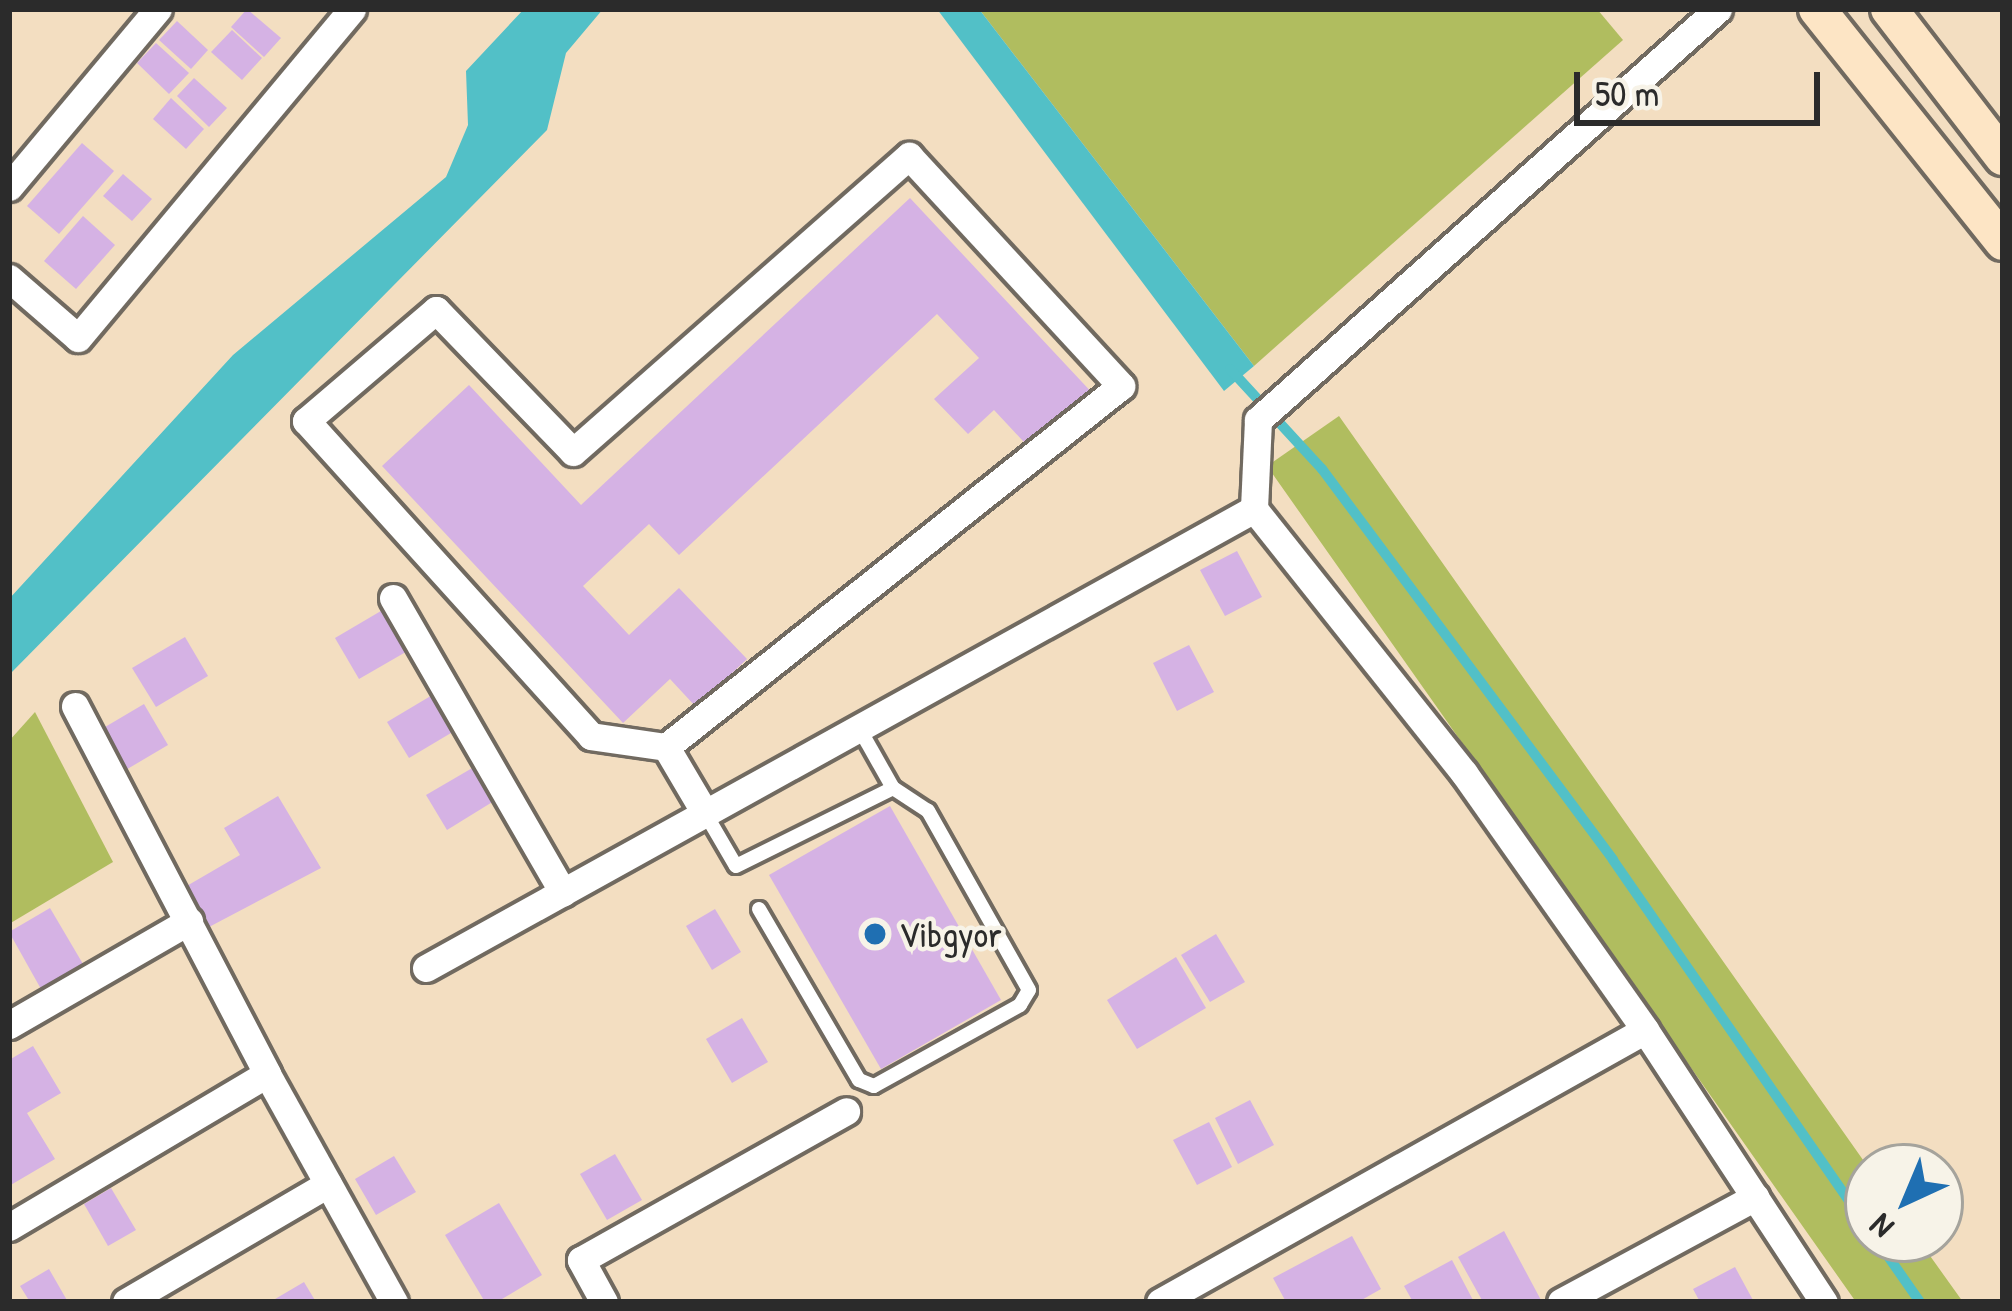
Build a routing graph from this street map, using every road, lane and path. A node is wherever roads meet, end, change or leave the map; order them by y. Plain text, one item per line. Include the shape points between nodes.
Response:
1 (158, 9) edge
2 (352, 9) edge
3 (1718, 9) edge
4 (1816, 9) edge
5 (1889, 9) edge
6 (2003, 157) edge
7 (9, 187) edge
8 (2003, 242) edge
9 (9, 278) edge
10 (1254, 509) junction
11 (393, 598) dead end
12 (75, 706) dead end
13 (859, 728) junction
14 (666, 747) junction
15 (893, 788) junction
16 (705, 813) junction
17 (563, 892) junction
18 (759, 908) dead end
19 (189, 921) junction
20 (426, 968) dead end
21 (9, 1025) edge
22 (1645, 1030) junction
23 (267, 1074) junction
24 (846, 1111) dead end
25 (328, 1184) junction
26 (1755, 1197) junction
27 (9, 1226) edge
28 (126, 1302) edge
29 (394, 1302) edge
30 (604, 1302) edge
31 (1160, 1302) edge
32 (1561, 1302) edge
33 (1823, 1302) edge

1 - 7 street
2 - 9 street via 78,338
3 - 10 street via 1258,420
4 - 8 main road
5 - 6 main road
10 - 13 street
10 - 22 street via 1464,773
11 - 17 street
12 - 19 street
13 - 15 lane
13 - 16 street
14 - 14 street via 591,736 306,421 436,310 573,452 909,156 1121,386
14 - 16 street
15 - 16 lane via 736,866
15 - 18 lane via 928,811 1030,990 1021,1005 874,1086 860,1080
16 - 17 street
17 - 20 street
19 - 21 street
19 - 23 street
22 - 26 street
22 - 31 street
23 - 25 street
23 - 27 street
24 - 30 street via 580,1260
25 - 28 street
25 - 29 street
26 - 32 street
26 - 33 street

